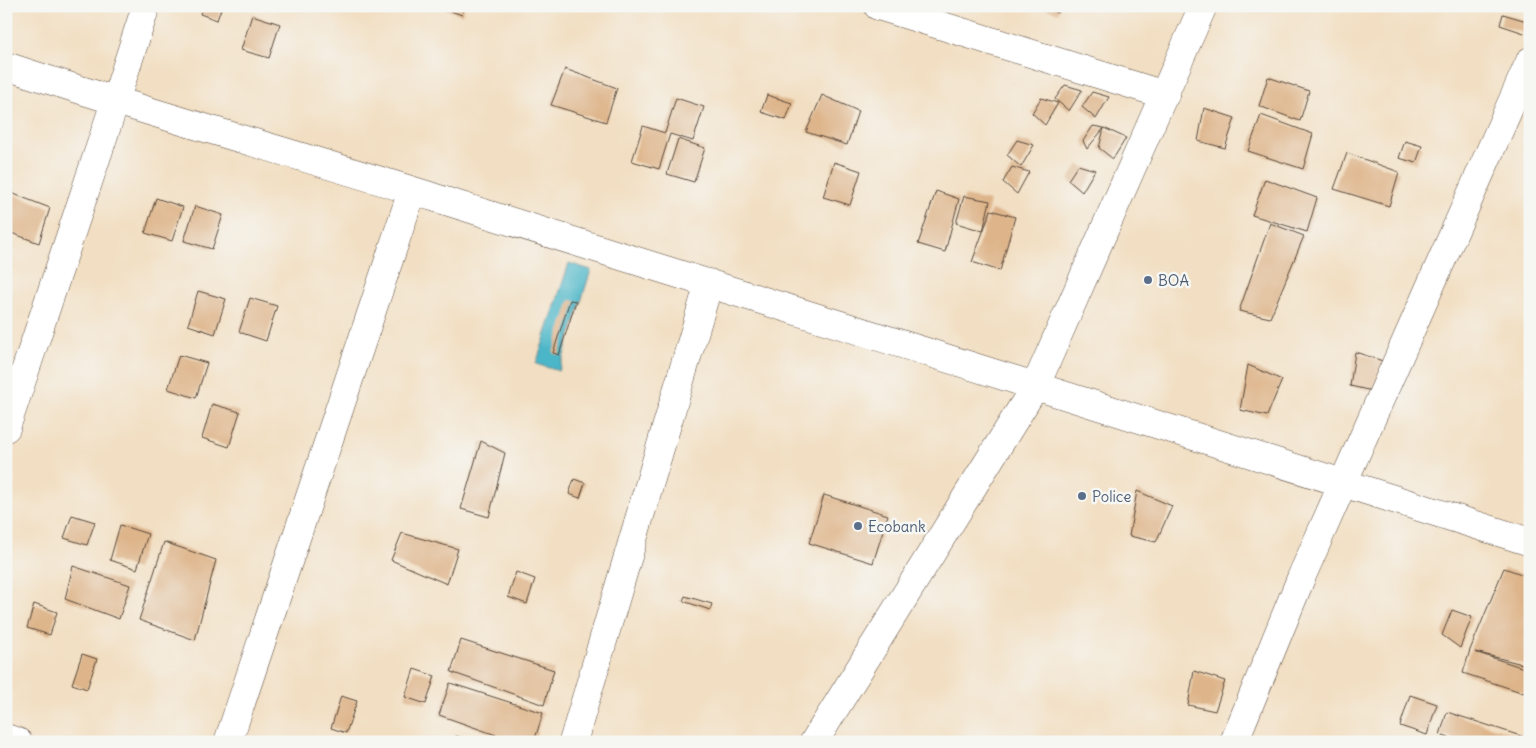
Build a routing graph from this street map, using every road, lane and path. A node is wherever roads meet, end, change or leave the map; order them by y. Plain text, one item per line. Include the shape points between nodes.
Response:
1 (146, 6) edge
2 (878, 6) edge
3 (1203, 6) edge
4 (1530, 61) edge
5 (6, 66) edge
6 (1165, 95) junction
7 (115, 102) junction
8 (412, 191) junction
9 (709, 284) junction
10 (1036, 385) junction
11 (6, 428) edge
12 (1343, 483) junction
13 (1530, 542) edge
14 (6, 738) edge
15 (18, 742) edge
16 (228, 742) edge
17 (574, 742) edge
18 (814, 742) edge
19 (1234, 742) edge

1 - 7 street
2 - 6 street
3 - 6 street
4 - 12 street
5 - 7 street
6 - 10 street
7 - 8 street
7 - 11 street
8 - 9 street
8 - 16 street
9 - 10 street
9 - 17 street
10 - 12 street
10 - 18 street
12 - 13 street
12 - 19 street
14 - 15 street

